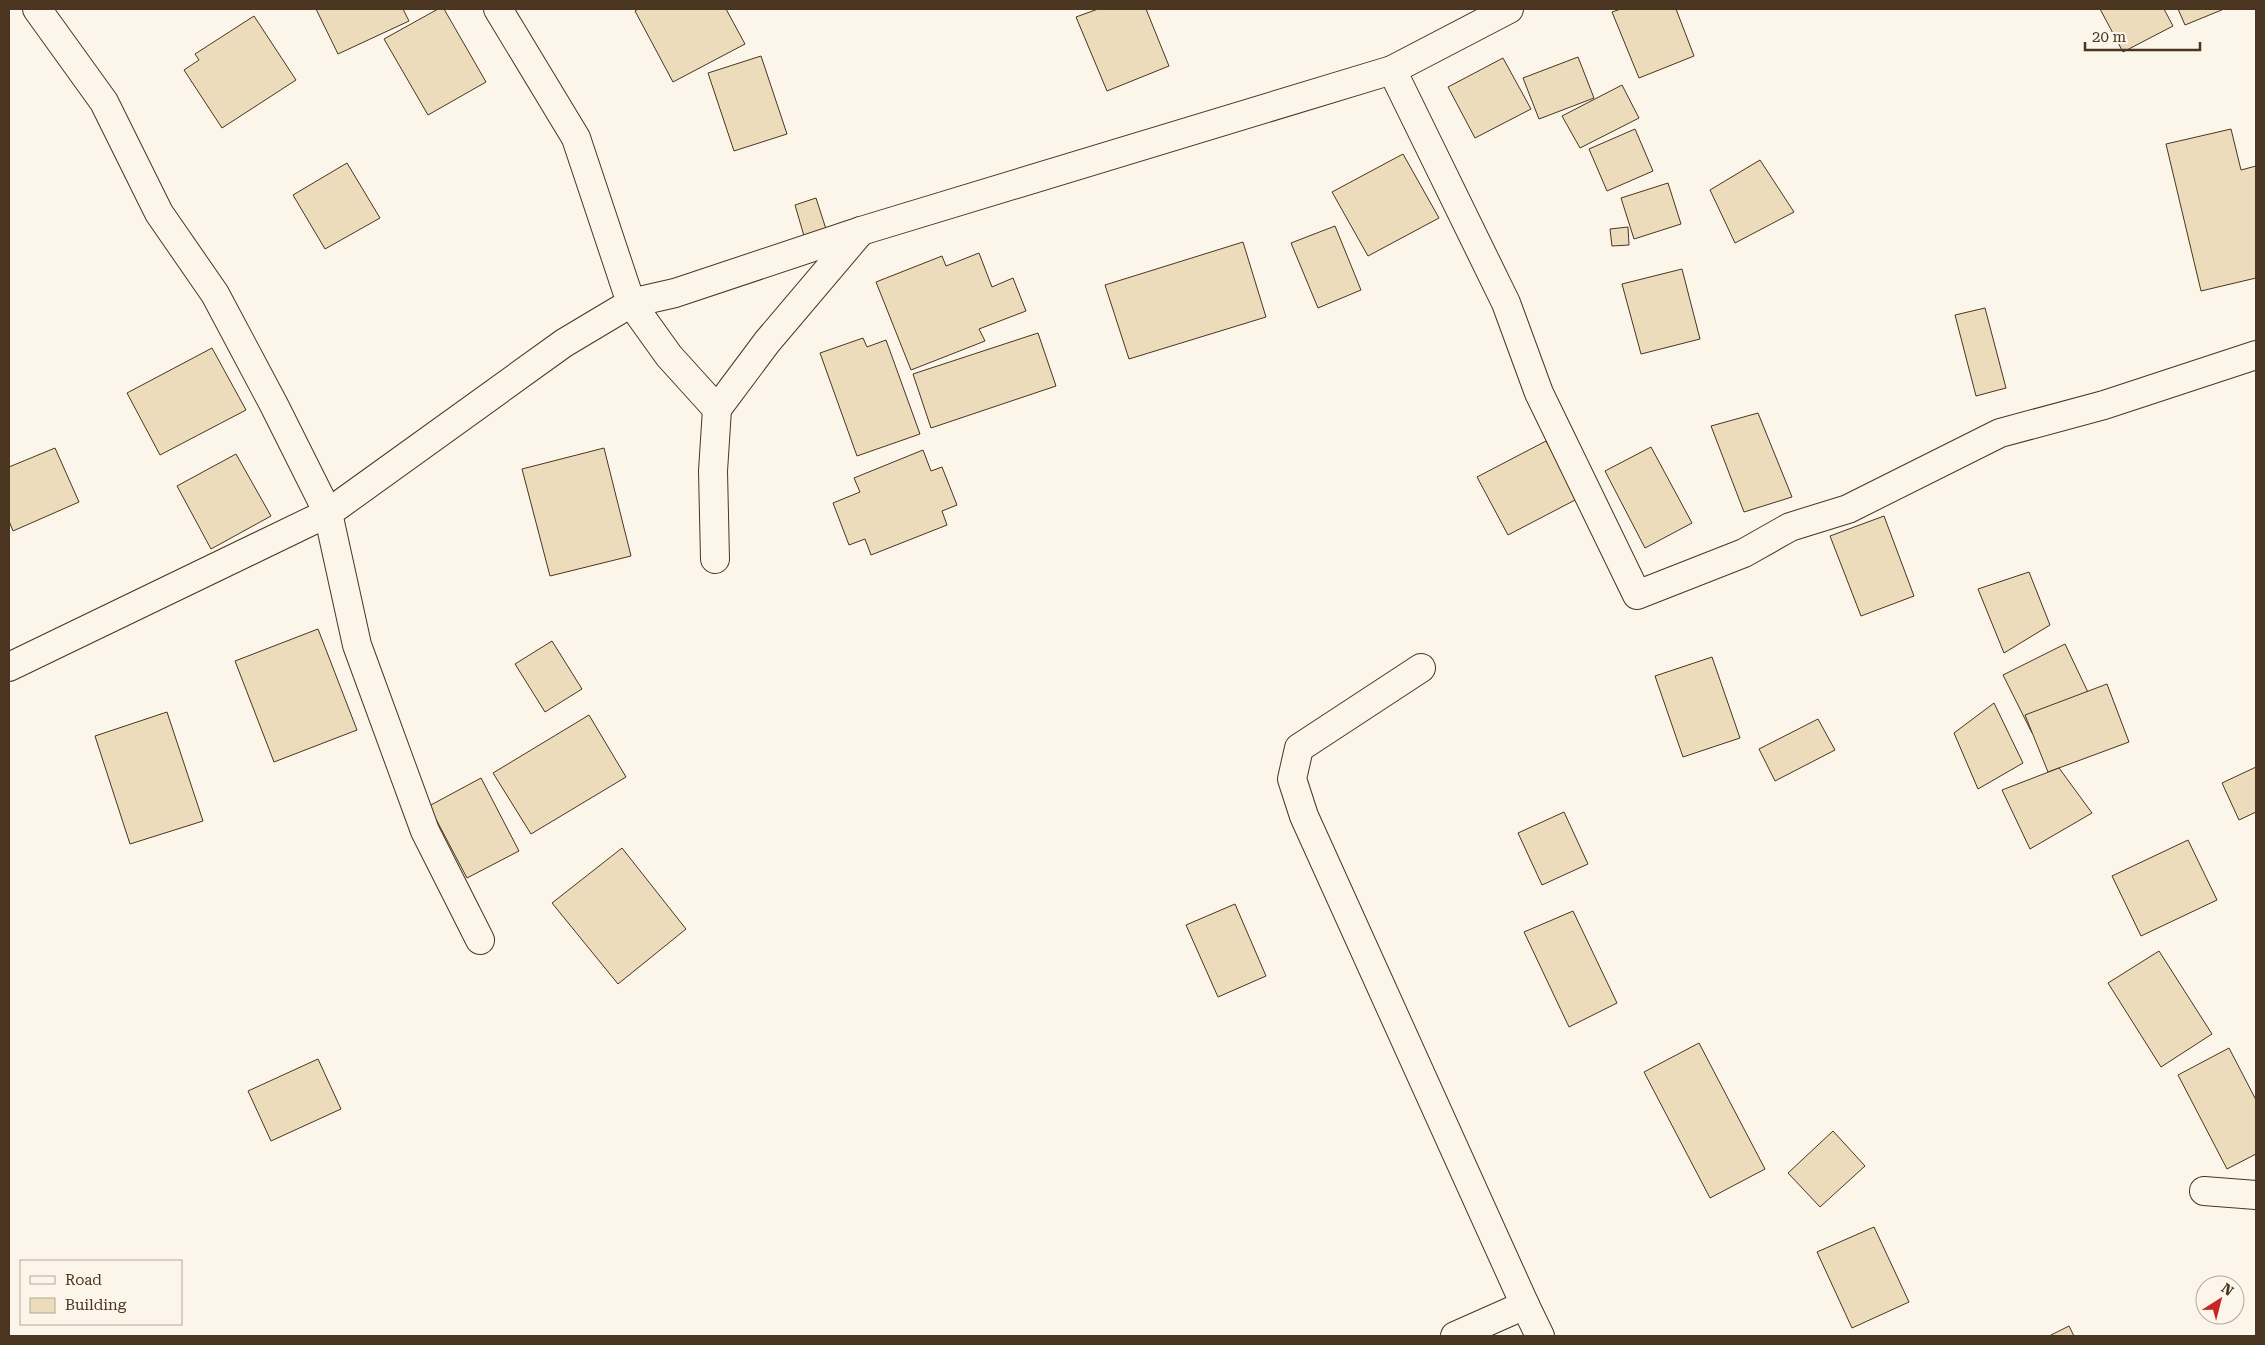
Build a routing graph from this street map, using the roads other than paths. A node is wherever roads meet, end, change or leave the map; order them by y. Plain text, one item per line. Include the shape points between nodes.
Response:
1 (37, 9) edge
2 (498, 9) edge
3 (1509, 9) edge
4 (1392, 70) junction
5 (861, 231) junction
6 (631, 302) junction
7 (2256, 355) edge
8 (717, 409) junction
9 (328, 513) junction
10 (715, 559) dead end
11 (9, 667) edge
12 (1422, 668) dead end
13 (480, 940) dead end
14 (2204, 1191) dead end
15 (2256, 1195) edge
16 (1525, 1305) junction
17 (1455, 1336) edge
18 (1540, 1336) edge

1 - 9 street via 104,102 159,213 216,294
2 - 6 street via 576,138
3 - 4 street
4 - 5 street
4 - 7 street via 1506,303 1539,393 1637,595 1744,553 1790,528 1848,509 2000,433 2104,405
5 - 6 street via 674,293
5 - 8 street via 767,342
6 - 8 street via 669,356
6 - 9 street via 564,343
8 - 10 street via 713,471
9 - 11 street
9 - 13 street via 357,644 425,830
12 - 16 street via 1299,748 1292,779 1304,816
14 - 15 street
16 - 17 street
16 - 18 street

